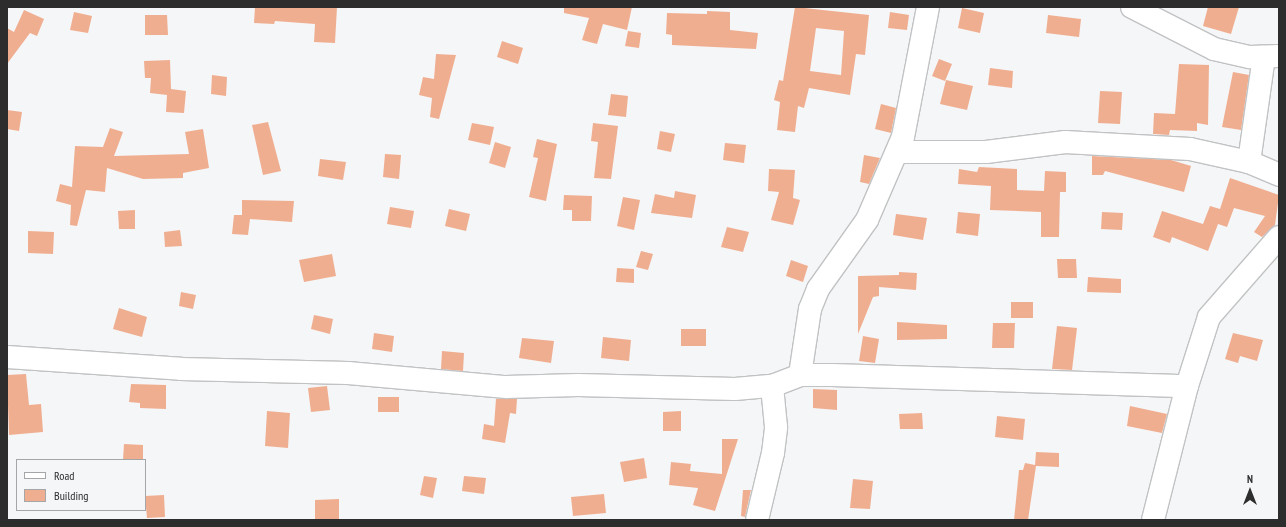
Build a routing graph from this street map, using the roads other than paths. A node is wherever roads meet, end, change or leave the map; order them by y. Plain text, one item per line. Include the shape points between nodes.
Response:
1 (928, 7) edge
2 (1132, 7) edge
3 (1272, 56) edge
4 (897, 152) junction
5 (1249, 162) junction
6 (1279, 175) edge
7 (1279, 237) edge
8 (7, 357) edge
9 (800, 375) junction
10 (772, 386) junction
11 (1187, 386) junction
12 (757, 520) edge
13 (1153, 520) edge

1 - 4 street
2 - 3 street via 1214,49
3 - 5 street
4 - 5 street via 986,152 1065,142 1190,149
4 - 9 street via 867,220 818,289 810,309
5 - 6 street
7 - 11 street via 1209,317
8 - 10 street via 181,369 348,373 506,387 578,385 735,389
9 - 10 street
9 - 11 street
10 - 12 street via 776,427 773,453
11 - 13 street

